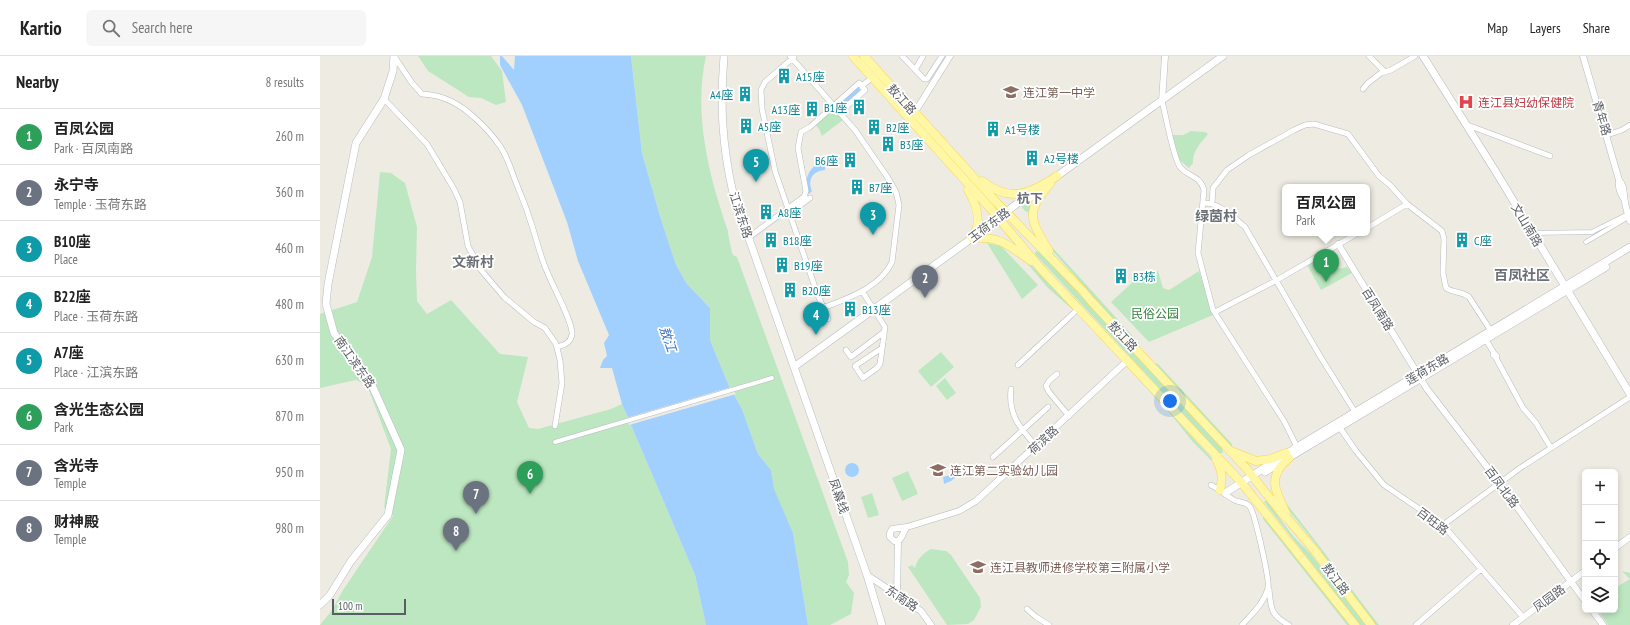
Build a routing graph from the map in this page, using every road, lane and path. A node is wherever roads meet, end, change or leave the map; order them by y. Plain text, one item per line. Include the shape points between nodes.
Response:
1 (394, 56) edge
2 (724, 56) edge
3 (853, 56) edge
4 (864, 56) edge
5 (902, 56) edge
6 (923, 56) edge
7 (942, 56) edge
8 (950, 56) edge
9 (1165, 56) edge
10 (1223, 56) edge
11 (1369, 56) edge
12 (1415, 56) edge
13 (1423, 56) edge
14 (1583, 56) edge
15 (792, 57) edge
16 (915, 70) junction
17 (1384, 72) junction
18 (872, 78) junction
19 (863, 86) junction
20 (1363, 89) dead end
21 (384, 99) junction
22 (1162, 101) junction
23 (834, 105) junction
24 (840, 112) junction
25 (915, 112) junction
26 (1464, 124) junction
27 (1630, 125) edge
28 (1607, 135) junction
29 (1550, 156) dead end
30 (966, 169) junction
31 (960, 175) junction
32 (1057, 176) junction
33 (1023, 196) junction
34 (1212, 202) junction
35 (1203, 203) junction
36 (1408, 204) junction
37 (789, 212) junction
38 (1006, 212) junction
39 (1628, 217) edge
40 (998, 218) junction
41 (796, 226) dead end
42 (1370, 226) edge
43 (1532, 233) junction
44 (1353, 236) edge
45 (748, 238) junction
46 (972, 238) junction
47 (1586, 242) dead end
48 (1338, 244) junction
49 (1040, 246) junction
50 (1630, 247) edge
51 (1630, 253) edge
52 (1029, 254) junction
53 (1054, 260) junction
54 (1042, 270) junction
55 (1277, 280) junction
56 (1566, 289) junction
57 (862, 291) junction
58 (836, 294) dead end
59 (839, 301) junction
60 (323, 306) edge
61 (823, 308) junction
62 (1079, 308) junction
63 (873, 309) junction
64 (1215, 312) junction
65 (828, 319) dead end
66 (1491, 330) junction
67 (884, 332) junction
68 (1486, 340) junction
69 (868, 344) junction
70 (560, 346) dead end
71 (882, 348) junction
72 (846, 350) dead end
73 (874, 353) junction
74 (1128, 360) junction
75 (1018, 365) dead end
76 (794, 367) junction
77 (1057, 374) dead end
78 (1420, 376) junction
79 (772, 378) dead end
80 (1011, 389) dead end
81 (1630, 394) edge
82 (1630, 397) edge
83 (1048, 407) dead end
84 (1355, 412) junction
85 (1069, 416) junction
86 (555, 426) dead end
87 (1340, 428) junction
88 (1021, 430) junction
89 (555, 442) dead end
90 (1036, 446) junction
91 (1298, 447) junction
92 (1551, 448) junction
93 (1210, 450) junction
94 (1230, 451) junction
95 (1288, 456) junction
96 (993, 457) dead end
97 (1220, 459) junction
98 (1253, 477) junction
99 (1498, 482) junction
100 (1211, 484) dead end
101 (1243, 484) junction
102 (1225, 493) junction
103 (1288, 519) junction
104 (1443, 525) junction
105 (906, 527) junction
106 (1630, 537) edge
107 (898, 541) junction
108 (1618, 546) edge
109 (1481, 569) junction
110 (1582, 573) edge
111 (867, 575) junction
112 (1571, 582) junction
113 (1269, 586) junction
114 (897, 594) junction
115 (1582, 597) edge
116 (320, 605) edge
117 (1027, 609) dead end
118 (1594, 613) edge
119 (1523, 617) junction
120 (882, 625) edge
121 (931, 625) edge
122 (1049, 625) edge
123 (1242, 625) edge
124 (1289, 625) edge
125 (1355, 625) edge
126 (1371, 625) edge
127 (1416, 625) edge
128 (1513, 625) edge
129 (1603, 625) edge

1 - 21 main road, 南江滨东路 via 393,70
1 - 70 street via 422,94 446,98 466,110 487,129 500,147 530,220 550,280 569,322 572,333 570,340 566,345
2 - 45 main road, 江滨东路 via 721,86 724,148 733,193
3 - 18 main road, 敖江路
4 - 25 main road, 敖江路
5 - 16 street
6 - 16 street
7 - 16 street via 927,78 924,79
8 - 25 street
9 - 22 street
10 - 22 main road
11 - 17 street
12 - 17 street
13 - 26 main road, 文山南路
14 - 28 street, 青年路
15 - 23 street
15 - 37 street via 765,82 761,90 773,166
17 - 20 street
18 - 19 street
18 - 31 main road, 敖江路
19 - 23 street via 859,83
19 - 24 street via 865,90
21 - 60 main road, 南江滨东路 via 356,143
21 - 86 street via 427,144 454,189 460,202 468,246 481,270 504,297 544,328 556,344 562,382
22 - 32 main road
22 - 35 street via 1180,167 1196,177 1203,186
23 - 24 street
23 - 37 street via 801,132 798,148 807,196
24 - 57 street via 888,178 896,192 898,205 892,262 884,276
25 - 30 main road, 敖江路
26 - 29 street
26 - 43 main road, 文山南路
27 - 28 street
28 - 39 street, 青年路
30 - 33 main road via 998,191
30 - 38 main road, 敖江路
31 - 40 main road, 敖江路
31 - 46 main road via 977,208 977,229
32 - 33 main road
32 - 53 main road via 1042,192 1032,216 1036,230
33 - 38 main road, 玉荷东路
34 - 35 street
34 - 36 street via 1213,188 1226,170 1294,130 1314,124 1348,134 1379,176
34 - 55 street via 1246,227
35 - 64 street via 1198,253
36 - 42 street
36 - 66 street via 1442,231 1446,288 1469,296
37 - 41 street
37 - 45 street
37 - 61 street
38 - 40 main road, 玉荷东路
38 - 49 main road, 敖江路
39 - 43 street via 1592,232
39 - 47 street
40 - 46 main road, 玉荷东路
40 - 52 main road, 敖江路
43 - 56 main road, 文山南路
44 - 48 street
45 - 76 main road, 江滨东路
46 - 54 main road via 991,238 1003,242
46 - 63 main road, 玉荷东路
48 - 55 street
48 - 78 street, 百凤南路
49 - 52 main road via 1031,244 1028,247
49 - 53 main road, 敖江路
50 - 56 main road, 莲荷东路
51 - 56 main road, 莲荷东路
52 - 54 main road, 敖江路
53 - 94 main road, 敖江路
54 - 62 main road, 敖江路
55 - 64 street
55 - 84 street
56 - 66 main road, 莲荷东路
56 - 68 main road, 莲荷东路
56 - 81 main road, 文山南路
57 - 59 street
57 - 63 street
58 - 59 street
59 - 61 street
60 - 116 main road, 南江滨东路 via 334,333 371,383 401,450 388,514 351,561 330,595
61 - 65 street
62 - 74 main road, 敖江路
62 - 75 street
63 - 67 street via 885,327
63 - 76 main road, 玉荷东路
64 - 91 street
66 - 78 main road, 莲荷东路
67 - 69 street
67 - 71 street
68 - 78 main road, 莲荷东路
68 - 92 street via 1523,408 1536,423
69 - 72 street via 851,357
69 - 73 street
71 - 73 street
71 - 73 street via 878,368 863,378 855,366
74 - 85 street, 荷滨路
74 - 93 main road, 敖江路
76 - 111 main road, 凤幕线
77 - 85 street via 1046,386
78 - 84 main road, 莲荷东路
78 - 87 main road, 莲荷东路
78 - 99 street, 百凤北路
79 - 89 street
80 - 88 street via 1012,414
82 - 92 street
83 - 88 street
84 - 91 main road, 莲荷东路
85 - 90 street, 荷滨路
87 - 95 main road, 莲荷东路
87 - 104 street, 百旺路 via 1384,485
88 - 90 street
88 - 96 street
90 - 105 street, 荷滨路 via 973,504
91 - 95 main road, 莲荷东路
92 - 99 street
93 - 97 main road, 敖江路
93 - 102 main road via 1221,470
94 - 95 main road via 1256,461
94 - 97 main road
94 - 98 main road, 敖江路
95 - 98 main road, 莲荷东路
95 - 103 main road via 1279,469 1275,482 1277,494
97 - 101 main road, 敖江路
98 - 101 main road, 莲荷东路
98 - 103 main road, 敖江路
99 - 104 street
99 - 112 street, 百凤北路
100 - 102 street
101 - 102 main road, 莲荷东路
101 - 125 main road, 敖江路
102 - 113 street via 1235,501 1245,502 1250,507
103 - 126 main road, 敖江路
104 - 109 street, 百旺路
105 - 107 street, 荷滨路
105 - 107 street, 荷滨路 via 901,526 891,531 891,538
106 - 108 street
107 - 114 street, 荷滨路
109 - 119 street, 百旺路
109 - 127 street
110 - 112 street, 凤园路
111 - 114 street, 东南路
111 - 120 main road, 凤幕线
112 - 115 street, 百凤北路
112 - 119 street, 凤园路
113 - 123 street via 1263,601
113 - 124 street via 1270,608 1274,615
114 - 121 street, 东南路 via 923,613
117 - 122 street
118 - 129 street
119 - 128 street, 凤园路

